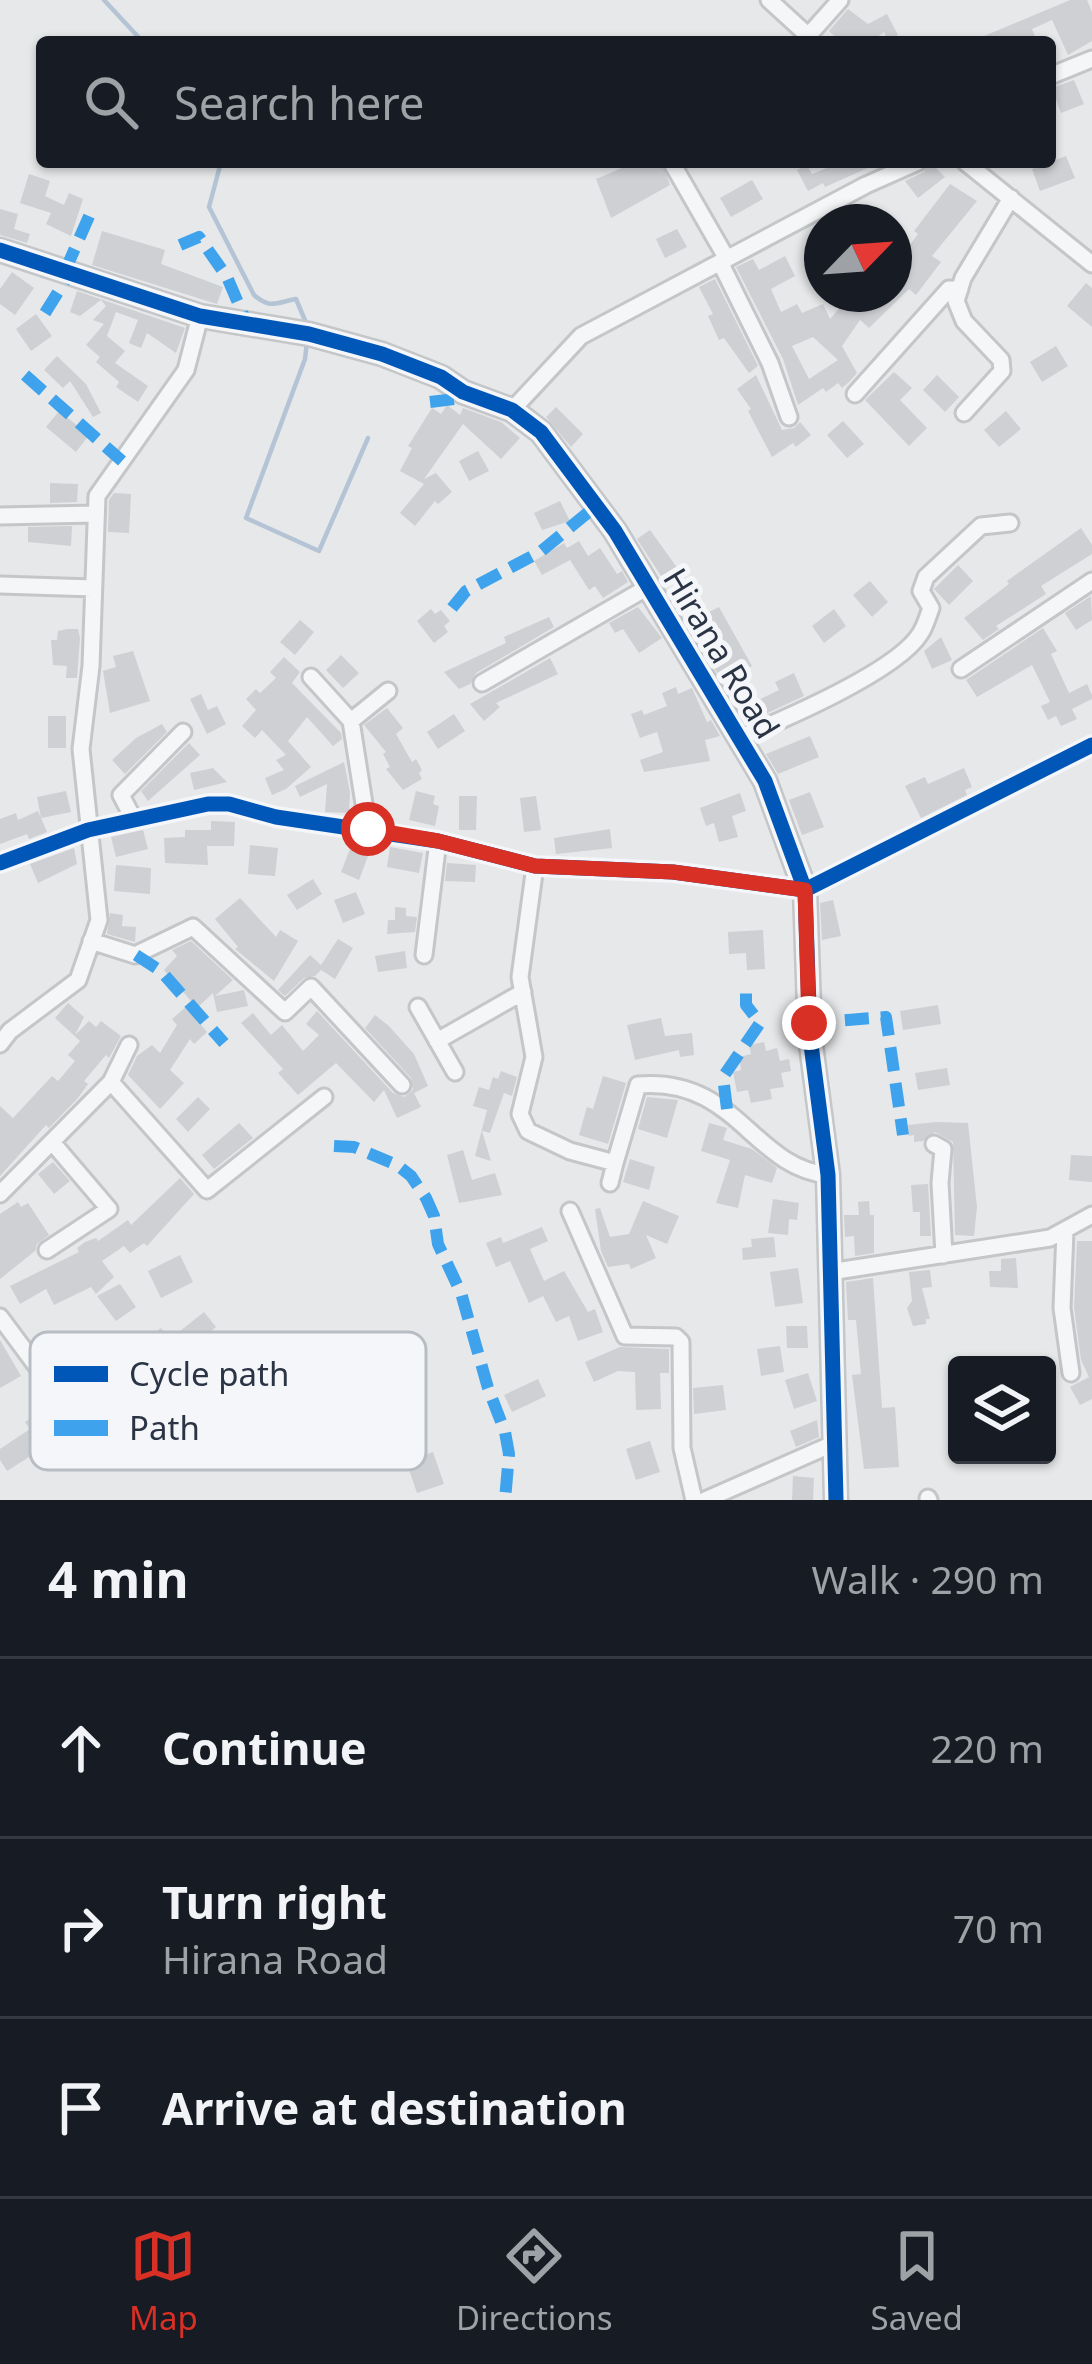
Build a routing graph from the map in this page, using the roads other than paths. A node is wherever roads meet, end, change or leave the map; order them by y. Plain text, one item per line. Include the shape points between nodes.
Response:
1 (769, 0) edge
2 (840, 0) edge
3 (809, 36) edge
4 (814, 36) edge
5 (1092, 59) edge
6 (1056, 74) edge
7 (675, 168) edge
8 (905, 168) edge
9 (973, 168) edge
10 (1011, 198) junction
11 (1092, 243) edge
12 (1072, 247) junction
13 (0, 250) edge
14 (724, 261) junction
15 (1092, 264) edge
16 (960, 289) junction
17 (200, 316) junction
18 (855, 394) dead end
19 (512, 410) junction
20 (964, 413) dead end
21 (789, 417) dead end
22 (96, 514) junction
23 (0, 516) edge
24 (1010, 523) dead end
25 (1092, 580) edge
26 (0, 585) edge
27 (648, 587) junction
28 (93, 588) junction
29 (961, 669) dead end
30 (311, 677) dead end
31 (482, 683) dead end
32 (388, 691) dead end
33 (351, 721) junction
34 (183, 732) dead end
35 (737, 739) junction
36 (1092, 746) edge
37 (134, 820) junction
38 (368, 829) junction
39 (88, 830) junction
40 (438, 841) junction
41 (0, 863) edge
42 (535, 866) junction
43 (805, 890) junction
44 (91, 941) junction
45 (424, 955) dead end
46 (523, 992) junction
47 (418, 1007) dead end
48 (436, 1041) junction
49 (0, 1043) edge
50 (128, 1045) dead end
51 (454, 1072) dead end
52 (111, 1082) junction
53 (402, 1085) dead end
54 (324, 1097) dead end
55 (52, 1142) junction
56 (934, 1144) dead end
57 (615, 1163) junction
58 (827, 1175) junction
59 (610, 1183) dead end
60 (0, 1194) edge
61 (570, 1211) dead end
62 (1092, 1215) edge
63 (1065, 1231) junction
64 (46, 1250) dead end
65 (944, 1256) junction
66 (830, 1272) junction
67 (0, 1316) edge
68 (30, 1358) edge
69 (1071, 1372) dead end
70 (837, 1442) junction
71 (694, 1500) edge
72 (705, 1500) edge
73 (836, 1500) edge

1 - 3 street
2 - 4 street
5 - 6 street
7 - 14 street
8 - 14 street
9 - 10 street
10 - 12 street
10 - 16 street
11 - 12 street
12 - 15 street
13 - 17 street, Hirana Road
14 - 19 street via 581,336
14 - 21 street
16 - 18 street via 949,289
16 - 20 street via 964,321 1002,371
17 - 19 street, Hirana Road via 382,354
17 - 22 street via 186,370 97,496
19 - 27 street, Hirana Road via 541,432
22 - 23 street
22 - 28 street
24 - 35 street via 981,526 926,577 921,591 931,608 919,637 899,653 799,713
25 - 29 street
26 - 28 street
27 - 31 street
27 - 35 street, Hirana Road
28 - 39 street via 81,749
30 - 33 street
32 - 33 street
33 - 38 street
34 - 37 street via 121,795
35 - 43 street, Hirana Road via 765,782
36 - 43 street
37 - 38 street via 229,804
37 - 39 street
38 - 40 street
39 - 41 street
39 - 44 street via 99,920
40 - 42 street
40 - 45 street
42 - 43 street via 673,872
42 - 46 street
43 - 58 street, Hirana Road via 810,1037
44 - 49 street via 78,980
44 - 53 street via 136,955 193,928 285,1012 311,987
46 - 48 street
46 - 57 street via 534,1057 522,1123 570,1151
47 - 48 street
48 - 51 street
50 - 52 street
52 - 54 street via 207,1190
52 - 55 street
55 - 60 street
55 - 64 street via 109,1209
56 - 65 street via 943,1150
57 - 58 street via 638,1085 655,1084 688,1087 796,1167
57 - 59 street
58 - 66 street, Hirana Road
61 - 71 street via 625,1336 681,1342 682,1448
62 - 63 street
63 - 65 street
63 - 69 street via 1062,1309
65 - 66 street
66 - 70 street, Hirana Road
67 - 68 street
70 - 72 street
70 - 73 street, Hirana Road

